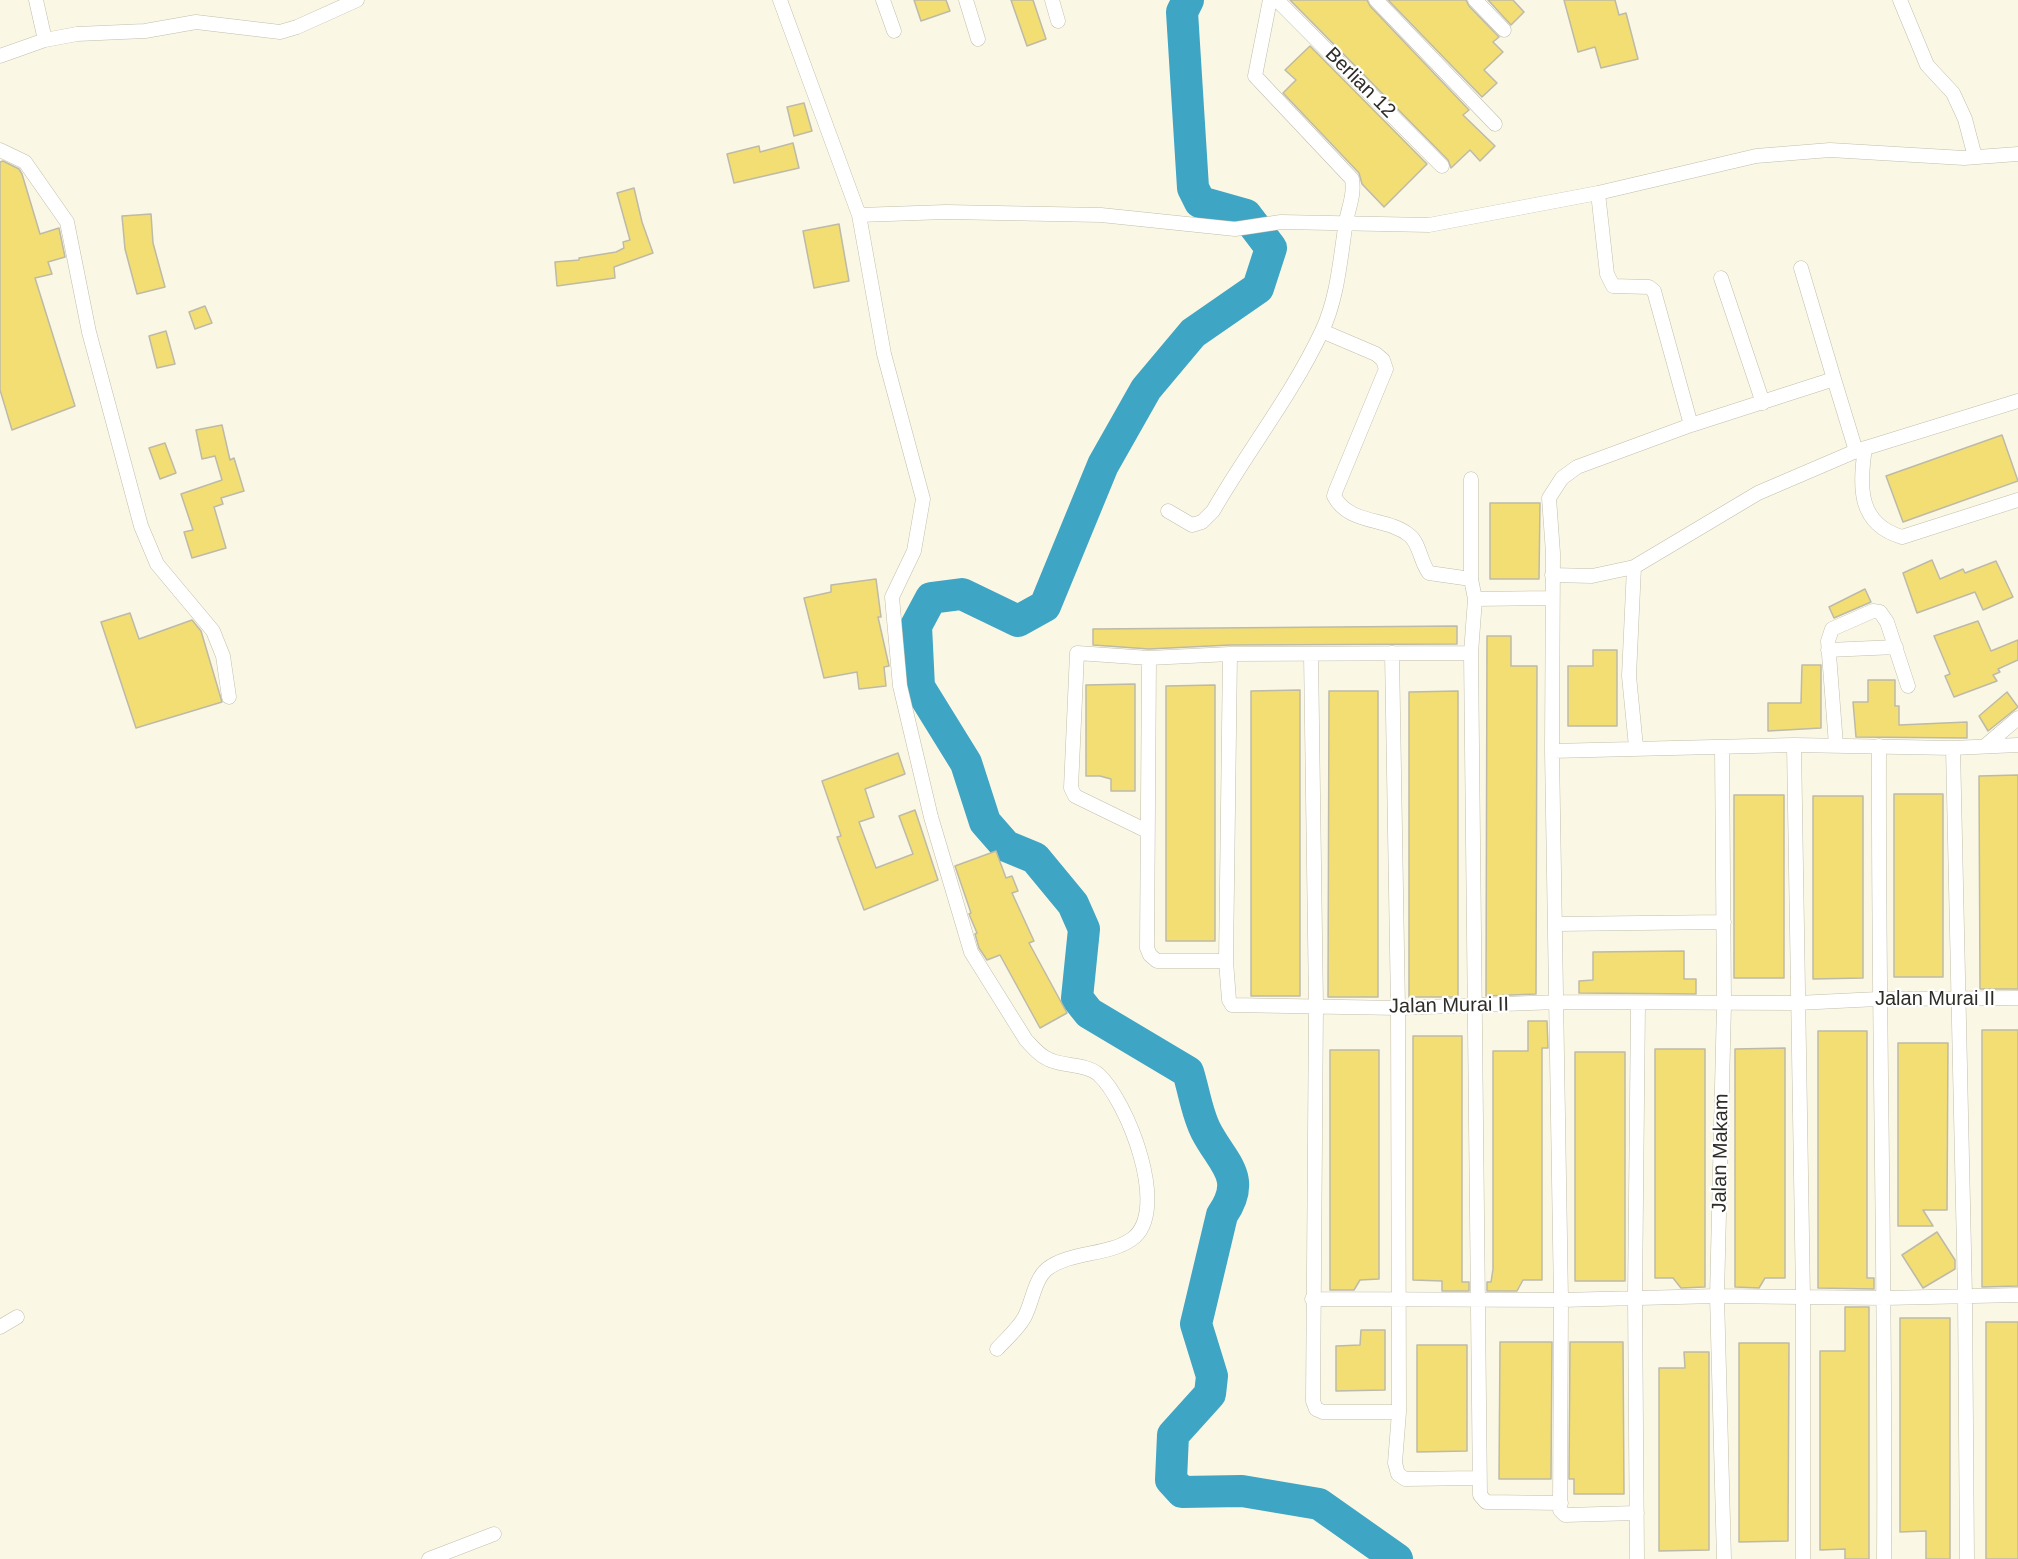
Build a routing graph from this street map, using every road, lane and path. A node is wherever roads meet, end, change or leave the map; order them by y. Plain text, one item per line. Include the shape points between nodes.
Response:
1 (36, 0) edge
2 (357, 0) edge
3 (780, 0) edge
4 (883, 0) edge
5 (966, 0) edge
6 (1052, 0) edge
7 (1270, 0) edge
8 (1277, 0) edge
9 (1376, 0) edge
10 (1475, 0) edge
11 (1900, 0) edge
12 (1058, 21) dead end
13 (1504, 30) dead end
14 (894, 31) dead end
15 (978, 39) dead end
16 (45, 40) junction
17 (0, 56) edge
18 (1495, 124) dead end
19 (0, 150) edge
20 (2018, 154) edge
21 (1976, 157) junction
22 (1442, 166) dead end
23 (1598, 193) junction
24 (859, 215) junction
25 (1346, 223) junction
26 (1801, 268) dead end
27 (1721, 278) dead end
28 (1322, 331) junction
29 (1834, 379) junction
30 (2018, 401) edge
31 (1763, 403) junction
32 (1691, 425) junction
33 (1860, 450) junction
34 (1471, 479) dead end
35 (2018, 500) edge
36 (1168, 512) dead end
37 (1634, 567) junction
38 (1552, 575) junction
39 (1472, 579) junction
40 (1551, 598) junction
41 (1475, 599) junction
42 (1896, 647) junction
43 (1828, 650) junction
44 (1392, 653) junction
45 (1470, 653) junction
46 (1230, 654) junction
47 (1311, 654) junction
48 (1149, 658) junction
49 (1908, 686) dead end
50 (229, 697) dead end
51 (2018, 718) edge
52 (1794, 745) junction
53 (1836, 745) junction
54 (2018, 745) edge
55 (1879, 746) junction
56 (1984, 746) junction
57 (1636, 747) junction
58 (1722, 747) junction
59 (1953, 748) junction
60 (1552, 751) junction
61 (1147, 831) junction
62 (1724, 922) junction
63 (1556, 924) junction
64 (1226, 961) junction
65 (1878, 999) junction
66 (1959, 999) junction
67 (2018, 999) edge
68 (1557, 1002) junction
69 (1638, 1004) junction
70 (1724, 1004) junction
71 (1797, 1004) junction
72 (1316, 1005) junction
73 (1476, 1006) junction
74 (1398, 1008) junction
75 (2018, 1295) edge
76 (1717, 1296) junction
77 (1965, 1296) junction
78 (1635, 1297) junction
79 (1803, 1297) junction
80 (1886, 1298) junction
81 (1312, 1299) junction
82 (1399, 1299) junction
83 (1479, 1299) junction
84 (1562, 1300) junction
85 (17, 1317) dead end
86 (0, 1327) edge
87 (997, 1348) dead end
88 (1399, 1412) junction
89 (1478, 1478) junction
90 (1561, 1503) junction
91 (1637, 1512) junction
92 (495, 1534) dead end
93 (429, 1559) edge
94 (1637, 1559) edge
95 (1724, 1559) edge
96 (1803, 1559) edge
97 (1884, 1559) edge
98 (1967, 1559) edge

1 - 16 street
2 - 16 street via 280,32 196,21 146,31 77,34
3 - 24 street
4 - 14 street
5 - 15 street
6 - 12 street
7 - 25 street via 1255,76 1352,178 1354,191
8 - 22 street, Berlian 12
9 - 18 street
10 - 13 street
11 - 21 street via 1927,65 1953,93
16 - 17 street
19 - 50 street via 25,162 67,222 89,332 141,526 157,564 219,642
20 - 21 street
21 - 23 street via 1830,150 1756,156
23 - 25 street via 1429,225
23 - 32 street via 1607,274 1613,286 1649,287 1654,291
24 - 25 street via 1101,215 1234,229 1281,222
24 - 87 street via 884,354 923,499 914,551 892,597 900,686 931,817 971,952 1026,1040 1038,1052 1048,1060 1096,1072 1116,1095 1133,1132 1143,1172 1148,1216 1140,1231 1124,1244 1046,1270 1023,1320
25 - 28 street via 1336,287
26 - 29 street
27 - 31 street
28 - 36 street via 1268,429 1213,511 1202,522 1192,525
28 - 39 street via 1376,354 1386,369 1336,490 1336,501 1346,511 1407,533 1429,573
29 - 31 street
29 - 33 street
30 - 33 street
31 - 32 street
32 - 38 street via 1595,460 1562,478 1549,498
33 - 35 street via 1863,496 1872,520 1886,532 1902,537
33 - 37 street via 1758,493
34 - 39 street
37 - 38 street via 1592,576
37 - 57 street via 1629,675
38 - 40 street
39 - 41 street
40 - 41 street
40 - 60 street
41 - 45 street
42 - 43 street
42 - 43 street via 1887,622 1876,610 1832,629
42 - 49 street
43 - 53 street
44 - 45 street
44 - 47 street
44 - 74 street
45 - 73 street
46 - 47 street
46 - 48 street
46 - 64 street, Jalan Murai II
47 - 72 street
48 - 61 street
48 - 61 street via 1080,652 1075,655 1071,788 1075,796
51 - 56 street
52 - 53 street
52 - 58 street
52 - 71 street
53 - 55 street
54 - 56 street
55 - 59 street
55 - 65 street
56 - 59 street
57 - 58 street
57 - 60 street
58 - 62 street, Jalan Makam
59 - 66 street
60 - 63 street
61 - 64 street via 1150,955 1157,961
62 - 63 street
62 - 70 street, Jalan Makam
63 - 68 street
64 - 72 street, Jalan Murai II via 1232,1005
65 - 66 street, Jalan Murai II
65 - 71 street, Jalan Murai II
65 - 80 street
66 - 67 street, Jalan Murai II
66 - 77 street
68 - 69 street, Jalan Murai II
68 - 73 street, Jalan Murai II
68 - 84 street
69 - 70 street, Jalan Murai II
69 - 78 street
70 - 71 street, Jalan Murai II
70 - 76 street, Jalan Makam
71 - 79 street
72 - 74 street, Jalan Murai II
72 - 81 street
73 - 74 street, Jalan Murai II
73 - 83 street
74 - 82 street
75 - 77 street
76 - 78 street
76 - 79 street
76 - 95 street, Jalan Makam
77 - 80 street
77 - 98 street
78 - 84 street
78 - 91 street
79 - 80 street
79 - 96 street
80 - 97 street
81 - 82 street
81 - 88 street via 1312,1394 1316,1409
82 - 83 street
82 - 88 street
83 - 84 street
83 - 89 street
84 - 90 street
85 - 86 street
88 - 89 street via 1395,1463 1400,1476
89 - 90 street via 1480,1495 1486,1502
90 - 91 street via 1560,1510 1565,1515
91 - 94 street
92 - 93 street

